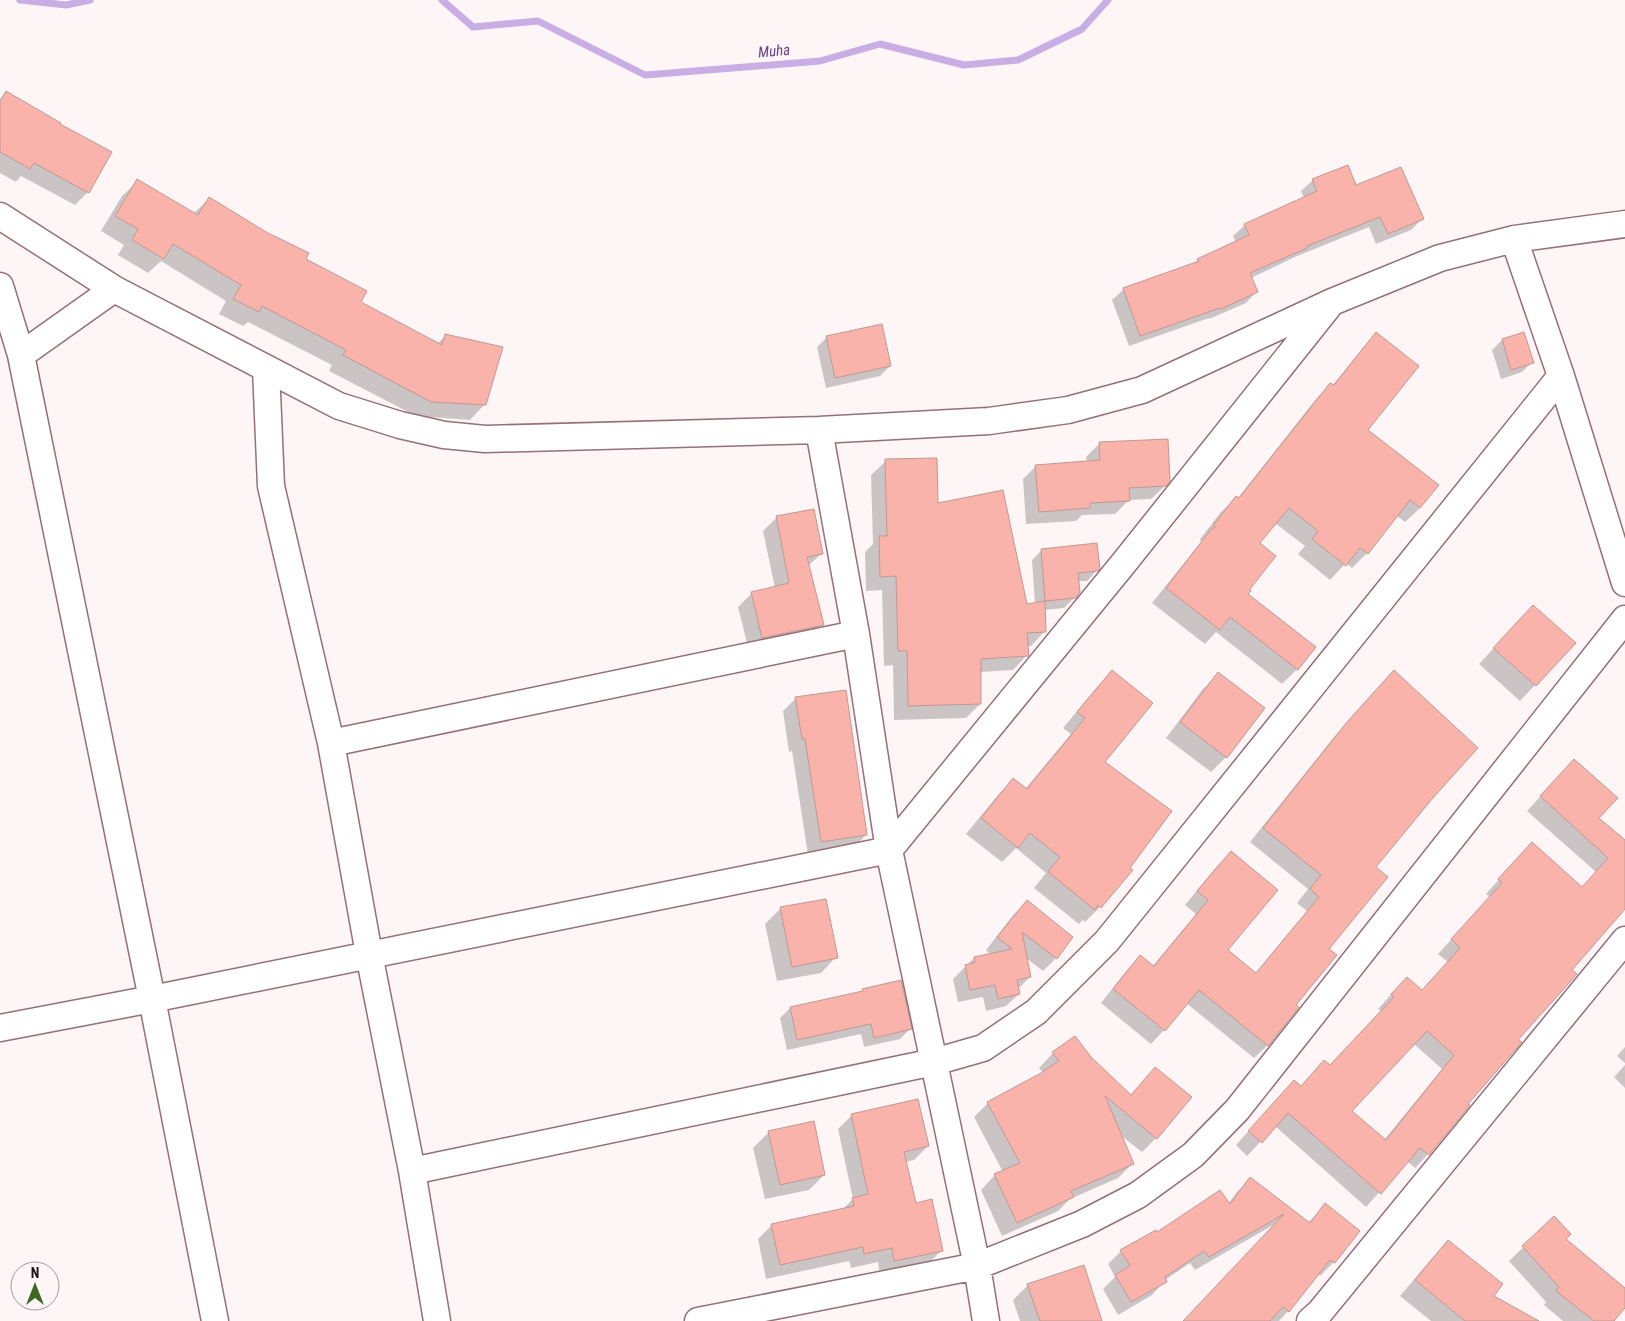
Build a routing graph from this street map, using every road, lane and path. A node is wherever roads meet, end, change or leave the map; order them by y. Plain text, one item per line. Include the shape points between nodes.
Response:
1 (0, 216) edge
2 (1625, 224) edge
3 (1514, 239) junction
4 (0, 286) edge
5 (114, 289) junction
6 (1332, 302) junction
7 (21, 355) junction
8 (266, 369) junction
9 (1561, 376) junction
10 (819, 430) junction
11 (1625, 583) edge
12 (1625, 619) edge
13 (856, 634) junction
14 (330, 743) junction
15 (889, 850) junction
16 (1625, 940) edge
17 (369, 954) junction
18 (152, 999) junction
19 (0, 1028) edge
20 (934, 1062) junction
21 (412, 1171) junction
22 (977, 1266) junction
23 (215, 1321) edge
24 (437, 1321) edge
25 (698, 1321) edge
26 (986, 1321) edge
27 (1310, 1321) edge

1 - 5 street
2 - 3 street
3 - 6 street via 1440,258
3 - 9 street
4 - 7 street
5 - 7 street
5 - 8 street
6 - 10 street via 1142,390 1068,410 989,421
6 - 15 street
7 - 18 street
8 - 10 street via 339,406 444,435 485,439
8 - 14 street via 271,486
9 - 11 street
9 - 20 street via 1107,941 1036,1012 983,1048
10 - 13 street
12 - 22 street via 1237,1110 1193,1155 1138,1196 1082,1224
13 - 14 street
13 - 15 street
14 - 17 street
15 - 17 street
15 - 20 street
16 - 27 street
17 - 18 street
17 - 21 street
18 - 19 street
18 - 23 street
20 - 21 street
20 - 22 street
21 - 24 street
22 - 25 street
22 - 26 street

